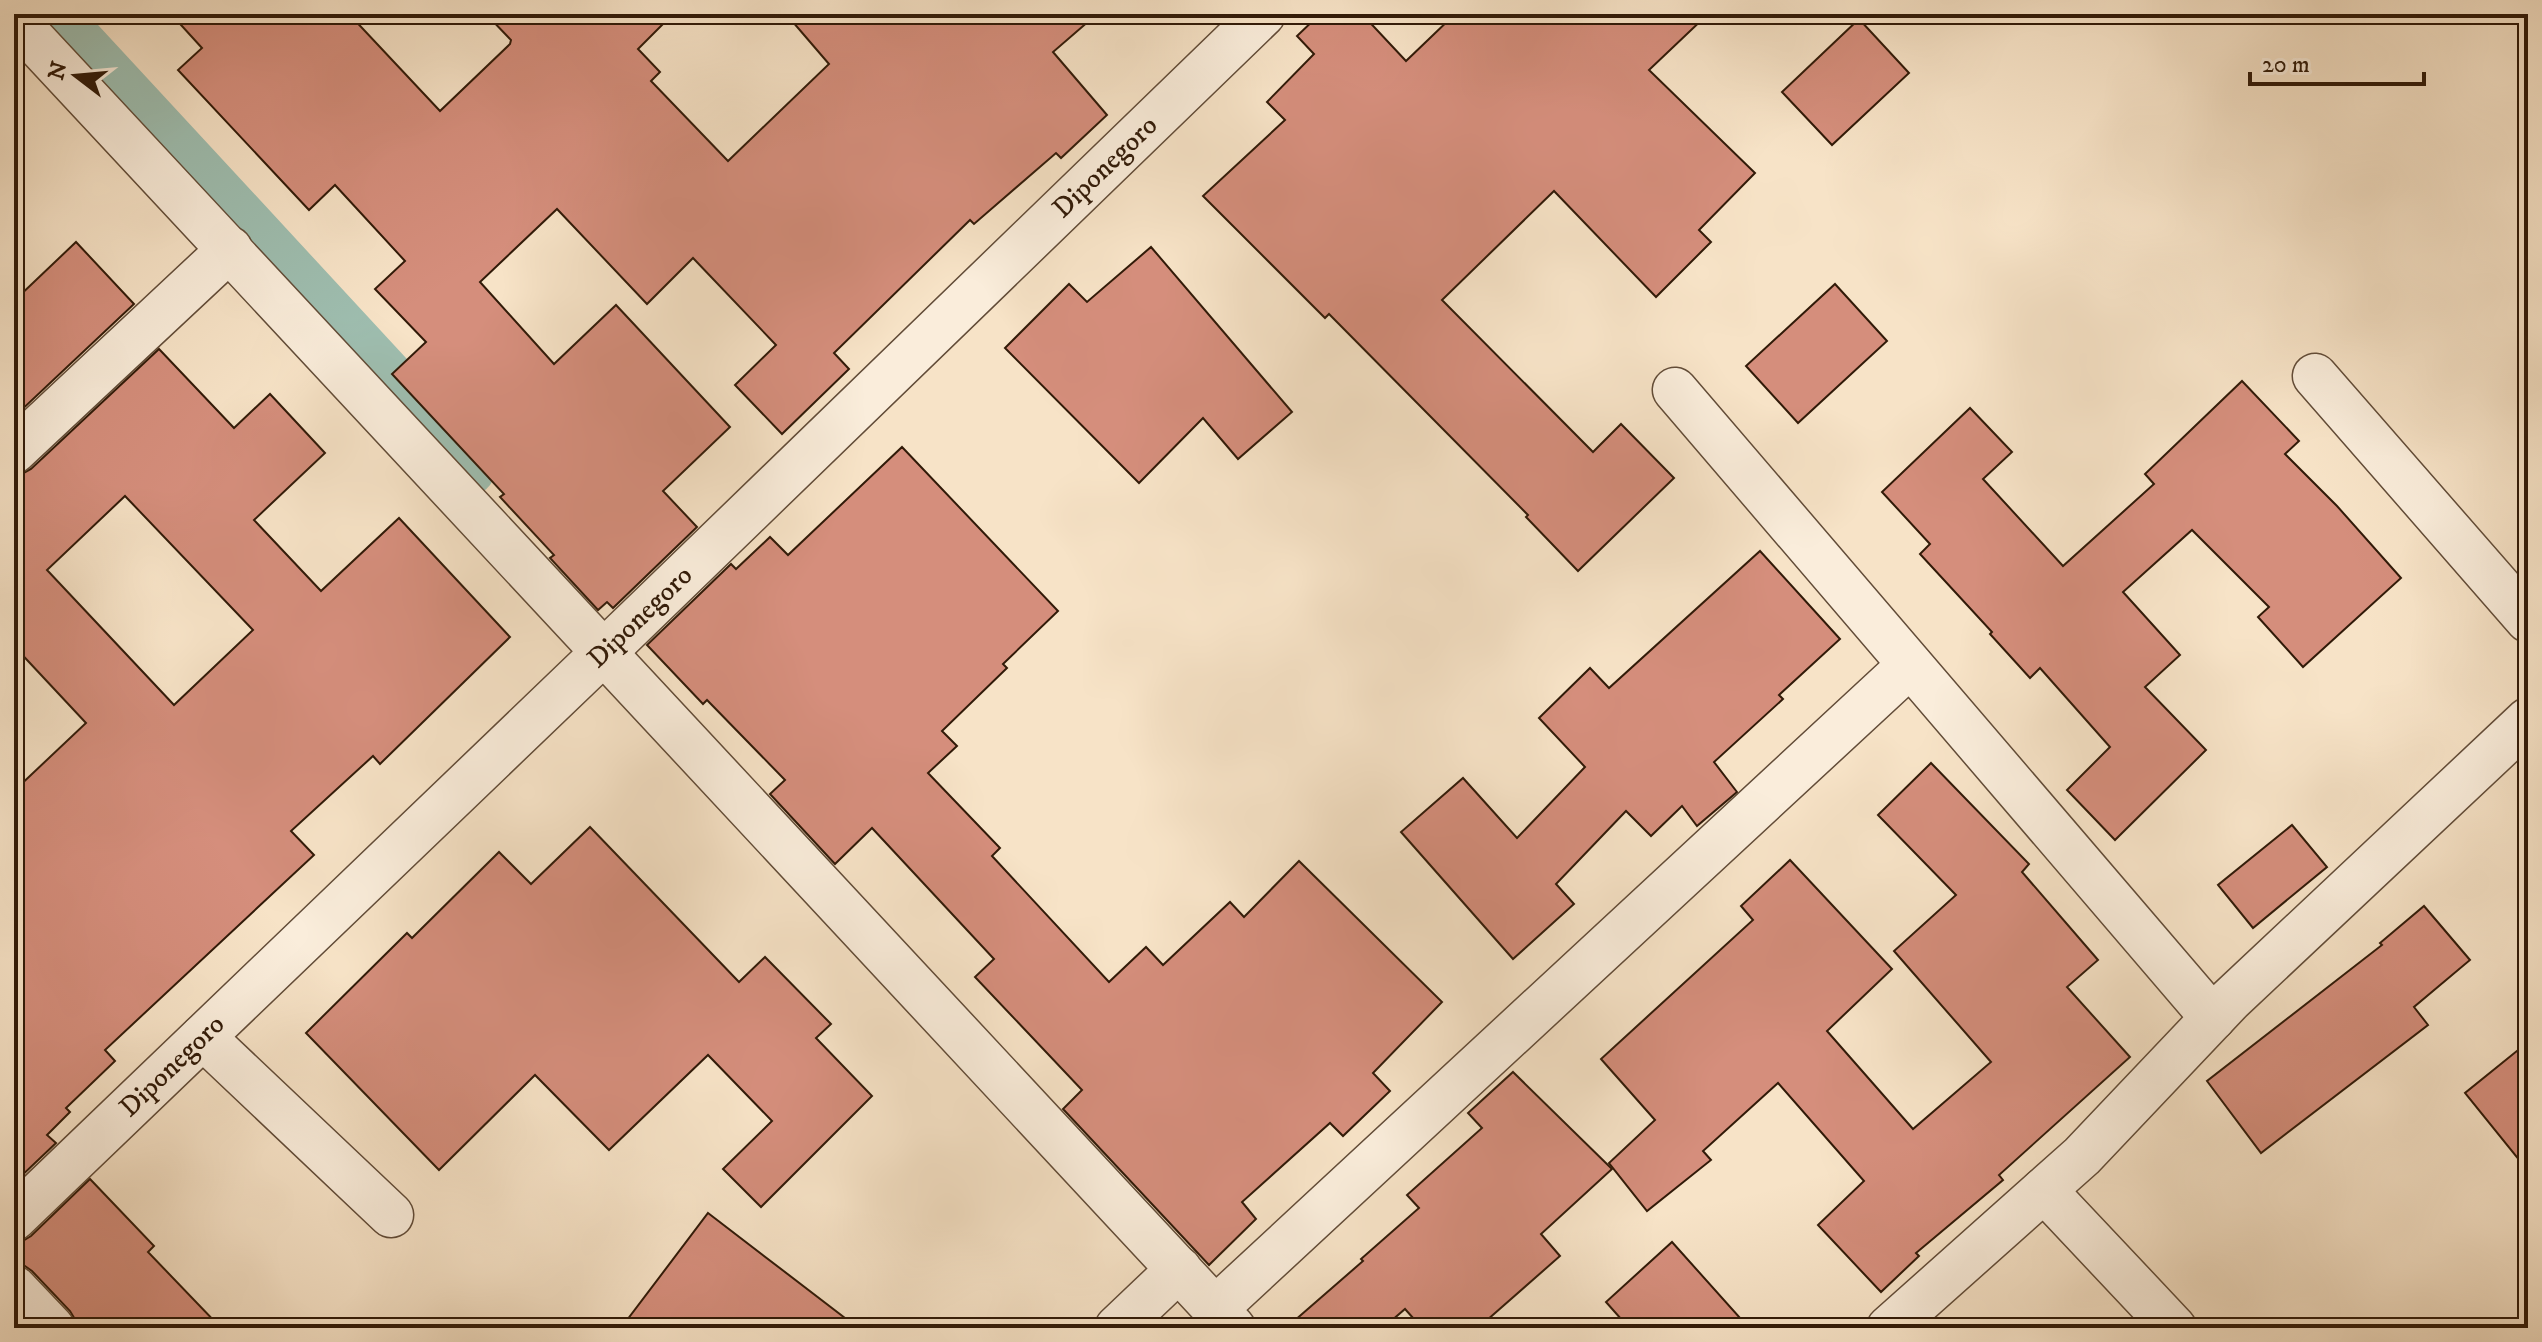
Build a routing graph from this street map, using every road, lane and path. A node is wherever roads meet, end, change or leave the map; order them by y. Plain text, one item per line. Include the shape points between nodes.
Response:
1 (1263, 14) edge
2 (14, 19) edge
3 (230, 249) junction
4 (2315, 376) dead end
5 (1675, 390) dead end
6 (14, 451) edge
7 (2528, 620) edge
8 (605, 651) junction
9 (1910, 665) junction
10 (2528, 720) edge
11 (2213, 1018) junction
12 (203, 1037) junction
13 (2044, 1190) junction
14 (391, 1215) dead end
15 (14, 1218) edge
16 (1179, 1269) junction
17 (14, 1288) edge
18 (1224, 1318) edge
19 (52, 1328) edge
20 (1117, 1328) edge
21 (1889, 1328) edge
22 (2174, 1328) edge

1 - 8 street, Diponegoro
2 - 3 street
3 - 6 street
3 - 8 street
4 - 7 street
5 - 9 street
8 - 12 street, Diponegoro
8 - 16 street
9 - 11 street
9 - 18 street
10 - 11 street
11 - 13 street
12 - 14 street
12 - 15 street, Diponegoro
13 - 21 street
13 - 22 street
16 - 18 street
16 - 20 street
17 - 19 street

